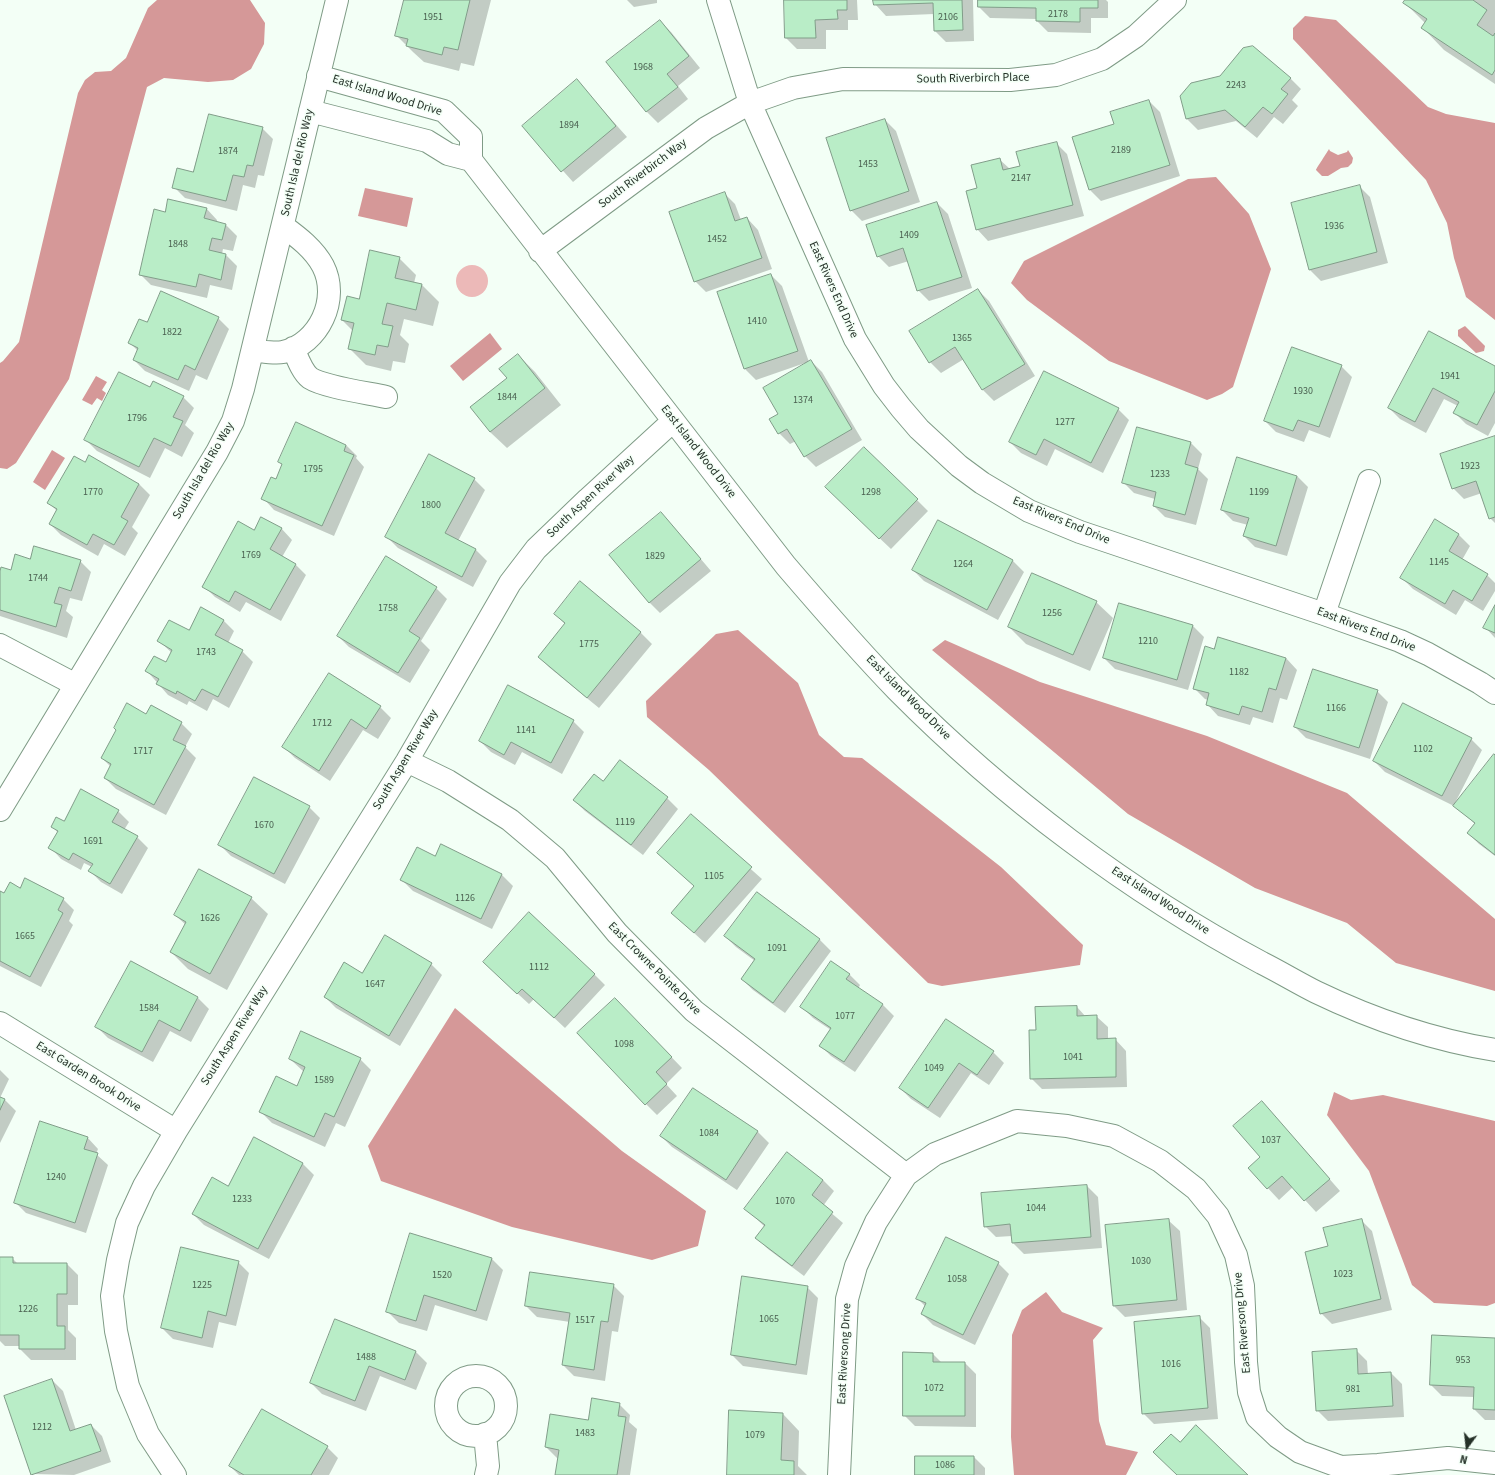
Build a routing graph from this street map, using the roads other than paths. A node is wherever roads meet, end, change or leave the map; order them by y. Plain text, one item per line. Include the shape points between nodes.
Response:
1 (337, 0) edge
2 (718, 0) edge
3 (1175, 0) edge
4 (318, 76) junction
5 (750, 103) junction
6 (310, 111) junction
7 (471, 160) junction
8 (282, 226) junction
9 (540, 251) junction
10 (293, 348) junction
11 (253, 350) junction
12 (386, 397) dead end
13 (673, 420) junction
14 (1369, 481) dead end
15 (1324, 614) junction
16 (0, 645) edge
17 (76, 685) junction
18 (1495, 693) edge
19 (407, 761) junction
20 (0, 810) edge
21 (0, 1023) edge
22 (1495, 1050) edge
23 (176, 1131) junction
24 (906, 1175) junction
25 (485, 1434) dead end
26 (1495, 1463) edge
27 (175, 1475) edge
28 (486, 1475) edge
29 (839, 1475) edge

1 - 4 street, South Isla del Rio Way
2 - 5 street, East Rivers End Drive
3 - 5 street, South Riverbirch Place via 1136,36 1102,59 1056,75 1010,80 843,79 793,88
4 - 6 street, South Isla del Rio Way
4 - 7 street, East Island Wood Drive via 444,112 472,137
5 - 9 street, South Riverbirch Way via 706,128
5 - 15 street, East Rivers End Drive via 855,339 884,386 910,419 959,466 1005,498 1080,532
6 - 7 street via 427,141 448,154
6 - 8 street, South Isla del Rio Way
7 - 9 street, East Island Wood Drive
8 - 10 street via 314,252 324,268 329,286 328,303 313,335 303,344
8 - 11 street, South Isla del Rio Way
9 - 13 street, East Island Wood Drive
10 - 11 street via 282,352
10 - 12 street via 302,368 310,377 322,383
11 - 17 street, South Isla del Rio Way via 233,421 218,452
13 - 19 street, South Aspen River Way via 536,549 510,583
13 - 22 street, East Island Wood Drive via 786,566 840,630 898,691 1022,803 1158,901 1229,945 1316,992 1349,1007 1418,1031
14 - 15 street
15 - 18 street, East Rivers End Drive via 1400,641 1428,654
16 - 17 street
17 - 20 street, South Isla del Rio Way
19 - 23 street, South Aspen River Way
19 - 24 street, East Crowne Pointe Drive via 448,780 510,820 555,858 617,933 694,1011
21 - 23 street, East Garden Brook Drive
23 - 27 street via 144,1186 127,1223 112,1296 116,1331 128,1386 148,1434
24 - 26 street, East Riversong Drive via 935,1154 1017,1121 1068,1126 1114,1136 1160,1160 1196,1189 1218,1216 1236,1255 1243,1286 1249,1392 1257,1417 1278,1437 1300,1452 1341,1467 1448,1458
24 - 29 street, East Riversong Drive via 876,1222 856,1266 847,1299
25 - 28 street via 488,1466

